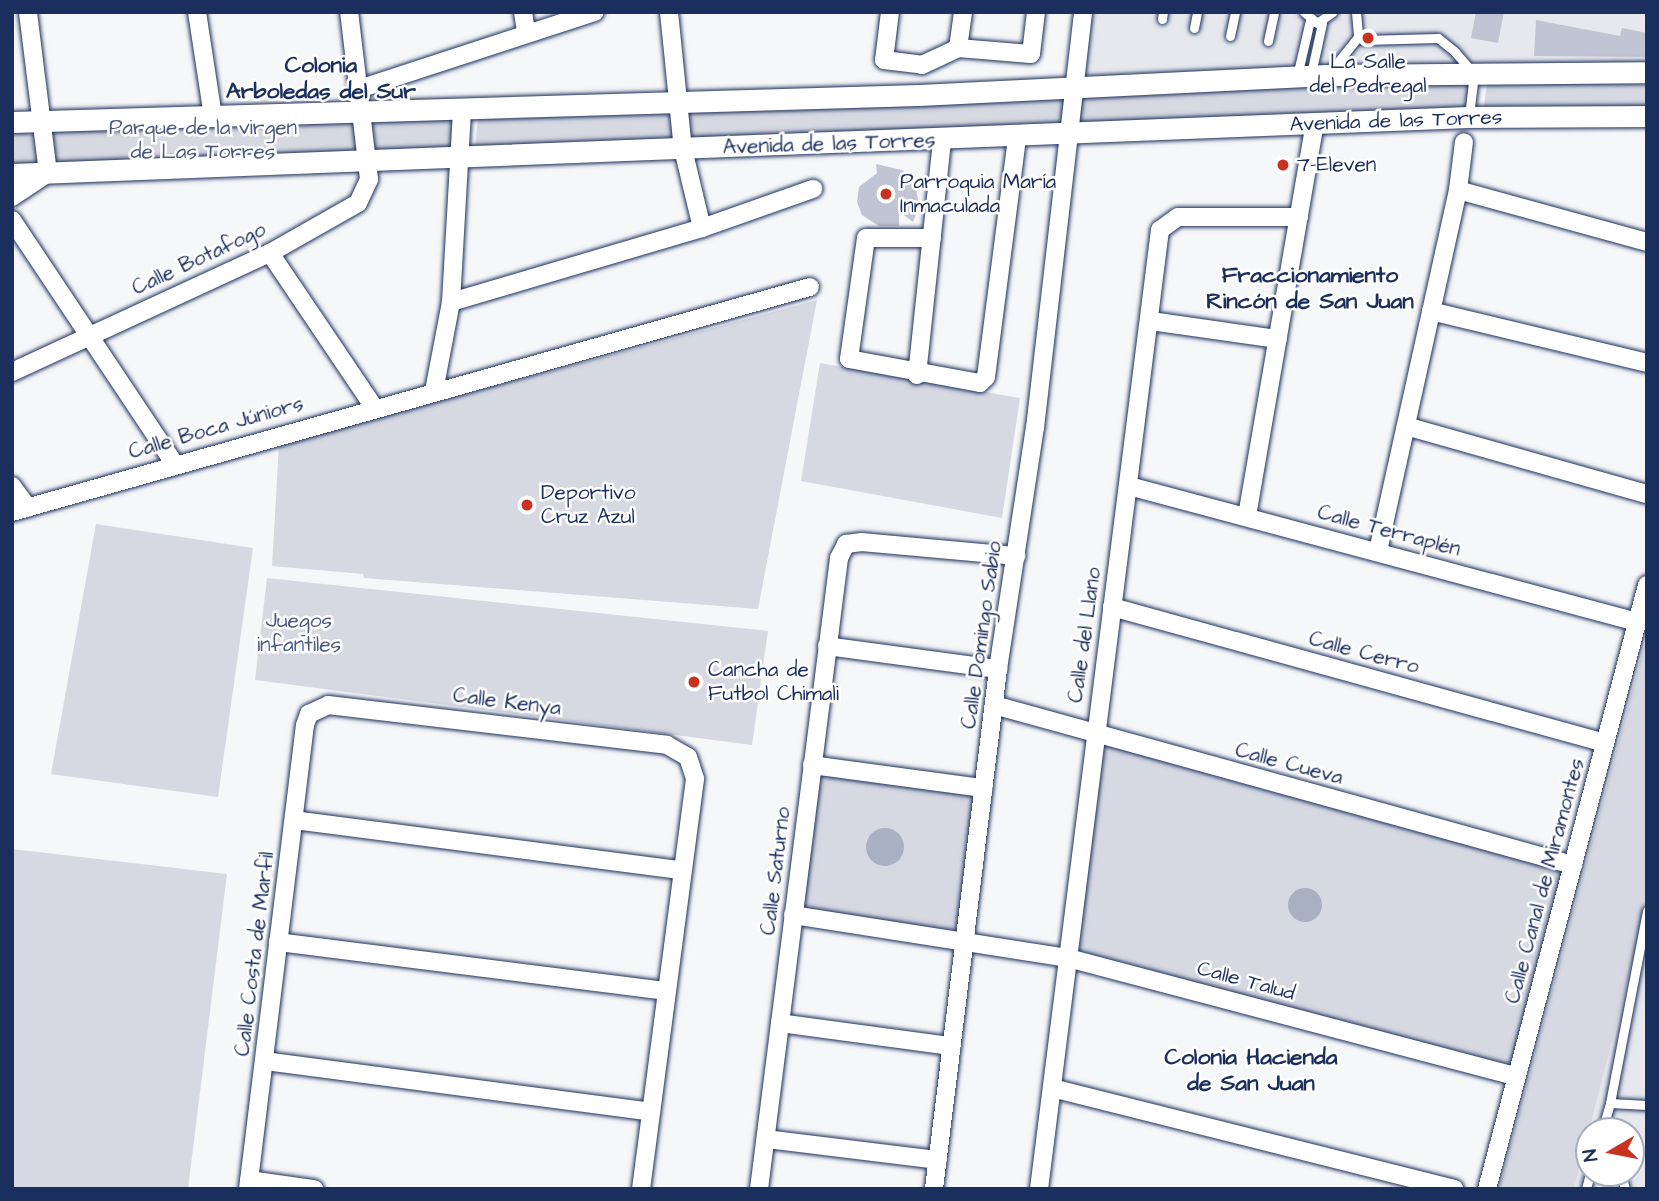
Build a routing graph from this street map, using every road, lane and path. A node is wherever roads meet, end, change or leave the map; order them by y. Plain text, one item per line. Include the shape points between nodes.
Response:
1 (28, 12) edge
2 (197, 12) edge
3 (349, 12) edge
4 (523, 12) edge
5 (595, 12) edge
6 (670, 12) edge
7 (890, 12) edge
8 (962, 12) edge
9 (1036, 12) edge
10 (1083, 12) edge
11 (1197, 12) edge
12 (1235, 12) edge
13 (1273, 12) edge
14 (1333, 12) edge
15 (1356, 12) edge
16 (1307, 16) edge
17 (1322, 23) junction
18 (1194, 28) dead end
19 (526, 32) junction
20 (1230, 36) dead end
21 (1358, 37) junction
22 (1268, 41) dead end
23 (958, 48) junction
24 (922, 65) junction
25 (1647, 72) edge
26 (1474, 74) junction
27 (1312, 76) junction
28 (1073, 88) junction
29 (359, 89) junction
30 (919, 95) junction
31 (677, 102) junction
32 (462, 110) junction
33 (360, 111) junction
34 (213, 116) junction
35 (1647, 116) edge
36 (1468, 117) junction
37 (41, 121) junction
38 (12, 122) edge
39 (1315, 123) junction
40 (1068, 135) junction
41 (1017, 137) junction
42 (942, 140) junction
43 (1464, 142) dead end
44 (683, 149) junction
45 (462, 154) junction
46 (366, 157) junction
47 (48, 173) junction
48 (12, 174) edge
49 (813, 189) dead end
50 (1458, 190) junction
51 (12, 197) edge
52 (1299, 218) junction
53 (12, 220) edge
54 (702, 228) junction
55 (933, 238) junction
56 (1647, 242) edge
57 (270, 253) junction
58 (810, 287) dead end
59 (451, 302) junction
60 (1431, 311) junction
61 (1151, 321) junction
62 (88, 336) junction
63 (1278, 339) junction
64 (1647, 363) edge
65 (12, 372) edge
66 (917, 375) junction
67 (433, 391) junction
68 (374, 407) junction
69 (1406, 426) junction
70 (174, 463) junction
71 (12, 486) edge
72 (1129, 486) junction
73 (1647, 495) edge
74 (20, 510) edge
75 (1247, 516) junction
76 (1378, 551) junction
77 (1016, 556) junction
78 (1647, 585) edge
79 (1112, 607) junction
80 (1637, 622) junction
81 (827, 646) junction
82 (998, 669) junction
83 (994, 705) junction
84 (305, 725) joint
85 (1094, 734) junction
86 (1605, 743) junction
87 (812, 765) junction
88 (983, 788) junction
89 (294, 820) junction
90 (1573, 864) junction
91 (681, 870) junction
92 (1647, 911) edge
93 (793, 915) junction
94 (964, 939) junction
95 (278, 942) junction
96 (1068, 958) junction
97 (666, 991) junction
98 (780, 1023) junction
99 (951, 1046) junction
100 (265, 1061) junction
101 (1516, 1076) junction
102 (1052, 1088) junction
103 (1610, 1103) junction
104 (1647, 1105) edge
105 (651, 1112) junction
106 (1606, 1117) edge
107 (766, 1139) junction
108 (938, 1160) junction
109 (248, 1185) edge
110 (314, 1189) edge
111 (642, 1189) edge
112 (759, 1189) edge
113 (934, 1189) edge
114 (1039, 1189) edge
115 (1455, 1189) edge
116 (1487, 1189) edge

1 - 37 street
2 - 34 street
3 - 29 street, Calle Botafogo
4 - 19 street
5 - 19 street
6 - 31 street
7 - 24 street via 884,60
8 - 23 street
9 - 23 street via 1031,54
10 - 28 street, Calle Domingo Sabio
11 - 18 lane
12 - 20 lane
13 - 22 lane
14 - 17 lane
15 - 21 lane
16 - 17 lane
16 - 27 lane
17 - 27 lane
19 - 29 street
21 - 26 lane via 1438,38
21 - 27 lane
23 - 24 street
24 - 30 street
25 - 26 street, Avenida de las Torres
26 - 27 street, Avenida de las Torres
26 - 36 lane
27 - 28 street, Avenida de las Torres
28 - 30 street, Avenida de las Torres
28 - 40 street, Calle Domingo Sabio
29 - 33 street, Calle Botafogo
30 - 31 street, Avenida de las Torres
31 - 32 street, Avenida de las Torres
31 - 44 street
32 - 33 street, Avenida de las Torres
32 - 45 street
33 - 34 street, Avenida de las Torres
33 - 46 street, Calle Botafogo
34 - 37 street, Avenida de las Torres
35 - 36 street, Avenida de las Torres
36 - 39 street, Avenida de las Torres
37 - 38 street, Avenida de las Torres
37 - 47 street
39 - 40 street, Avenida de las Torres
39 - 52 street
40 - 41 street, Avenida de las Torres
40 - 77 street, Calle Domingo Sabio
41 - 42 street, Avenida de las Torres
41 - 66 street via 986,377 970,383
42 - 44 street, Avenida de las Torres
42 - 55 street
43 - 50 street
44 - 45 street, Avenida de las Torres
44 - 54 street
45 - 46 street, Avenida de las Torres
45 - 59 street
46 - 47 street, Avenida de las Torres
46 - 57 street, Calle Botafogo via 368,186 358,203
47 - 48 street, Avenida de las Torres
47 - 51 street
49 - 54 street
50 - 56 street
50 - 60 street
52 - 61 street, Calle del Llano via 1178,217 1166,222 1160,230
52 - 63 street
53 - 62 street
54 - 59 street
55 - 66 street
55 - 66 street via 866,238 848,353 854,363
57 - 62 street, Calle Botafogo
57 - 68 street
58 - 67 street, Calle Boca Júniors
59 - 67 street
60 - 64 street
60 - 69 street
61 - 63 street
61 - 72 street, Calle del Llano
62 - 65 street, Calle Botafogo
62 - 70 street
63 - 75 street
67 - 68 street, Calle Boca Júniors
68 - 70 street, Calle Boca Júniors
69 - 73 street
69 - 76 street
70 - 74 street, Calle Boca Júniors
71 - 74 street
72 - 75 street, Calle Terraplén
72 - 79 street, Calle del Llano
75 - 76 street, Calle Terraplén
76 - 80 street, Calle Terraplén
77 - 81 street, Calle Saturno via 846,544 839,558
77 - 82 street, Calle Domingo Sabio
78 - 80 street, Calle Canal de Miramontes
79 - 85 street, Calle del Llano
79 - 86 street, Calle Cerro
80 - 86 street, Calle Canal de Miramontes
81 - 82 street
81 - 87 street, Calle Saturno
82 - 83 street, Calle Domingo Sabio
83 - 85 street, Calle Cueva
83 - 88 street, Calle Domingo Sabio
84 - 89 street, Calle Costa de Marfil
84 - 91 street, Calle Kenya via 309,714 328,705 667,745 688,757 695,779
85 - 90 street, Calle Cueva
85 - 96 street, Calle del Llano
86 - 90 street, Calle Canal de Miramontes
87 - 88 street
87 - 93 street, Calle Saturno
88 - 94 street, Calle Domingo Sabio
89 - 91 street
89 - 95 street, Calle Costa de Marfil
90 - 101 street, Calle Canal de Miramontes
91 - 97 street
92 - 103 lane
93 - 94 street, Calle Talud
93 - 98 street, Calle Saturno
94 - 96 street, Calle Talud
94 - 99 street, Calle Domingo Sabio
95 - 97 street
95 - 100 street, Calle Costa de Marfil
96 - 101 street, Calle Talud
96 - 102 street, Calle del Llano
97 - 105 street
98 - 99 street
98 - 107 street, Calle Saturno
99 - 108 street, Calle Domingo Sabio
100 - 105 street
100 - 109 street, Calle Costa de Marfil
101 - 116 street, Calle Canal de Miramontes
102 - 114 street, Calle del Llano
102 - 115 street
103 - 104 lane
103 - 106 lane
105 - 111 street
107 - 108 street
107 - 112 street, Calle Saturno
108 - 113 street, Calle Domingo Sabio
109 - 110 street

